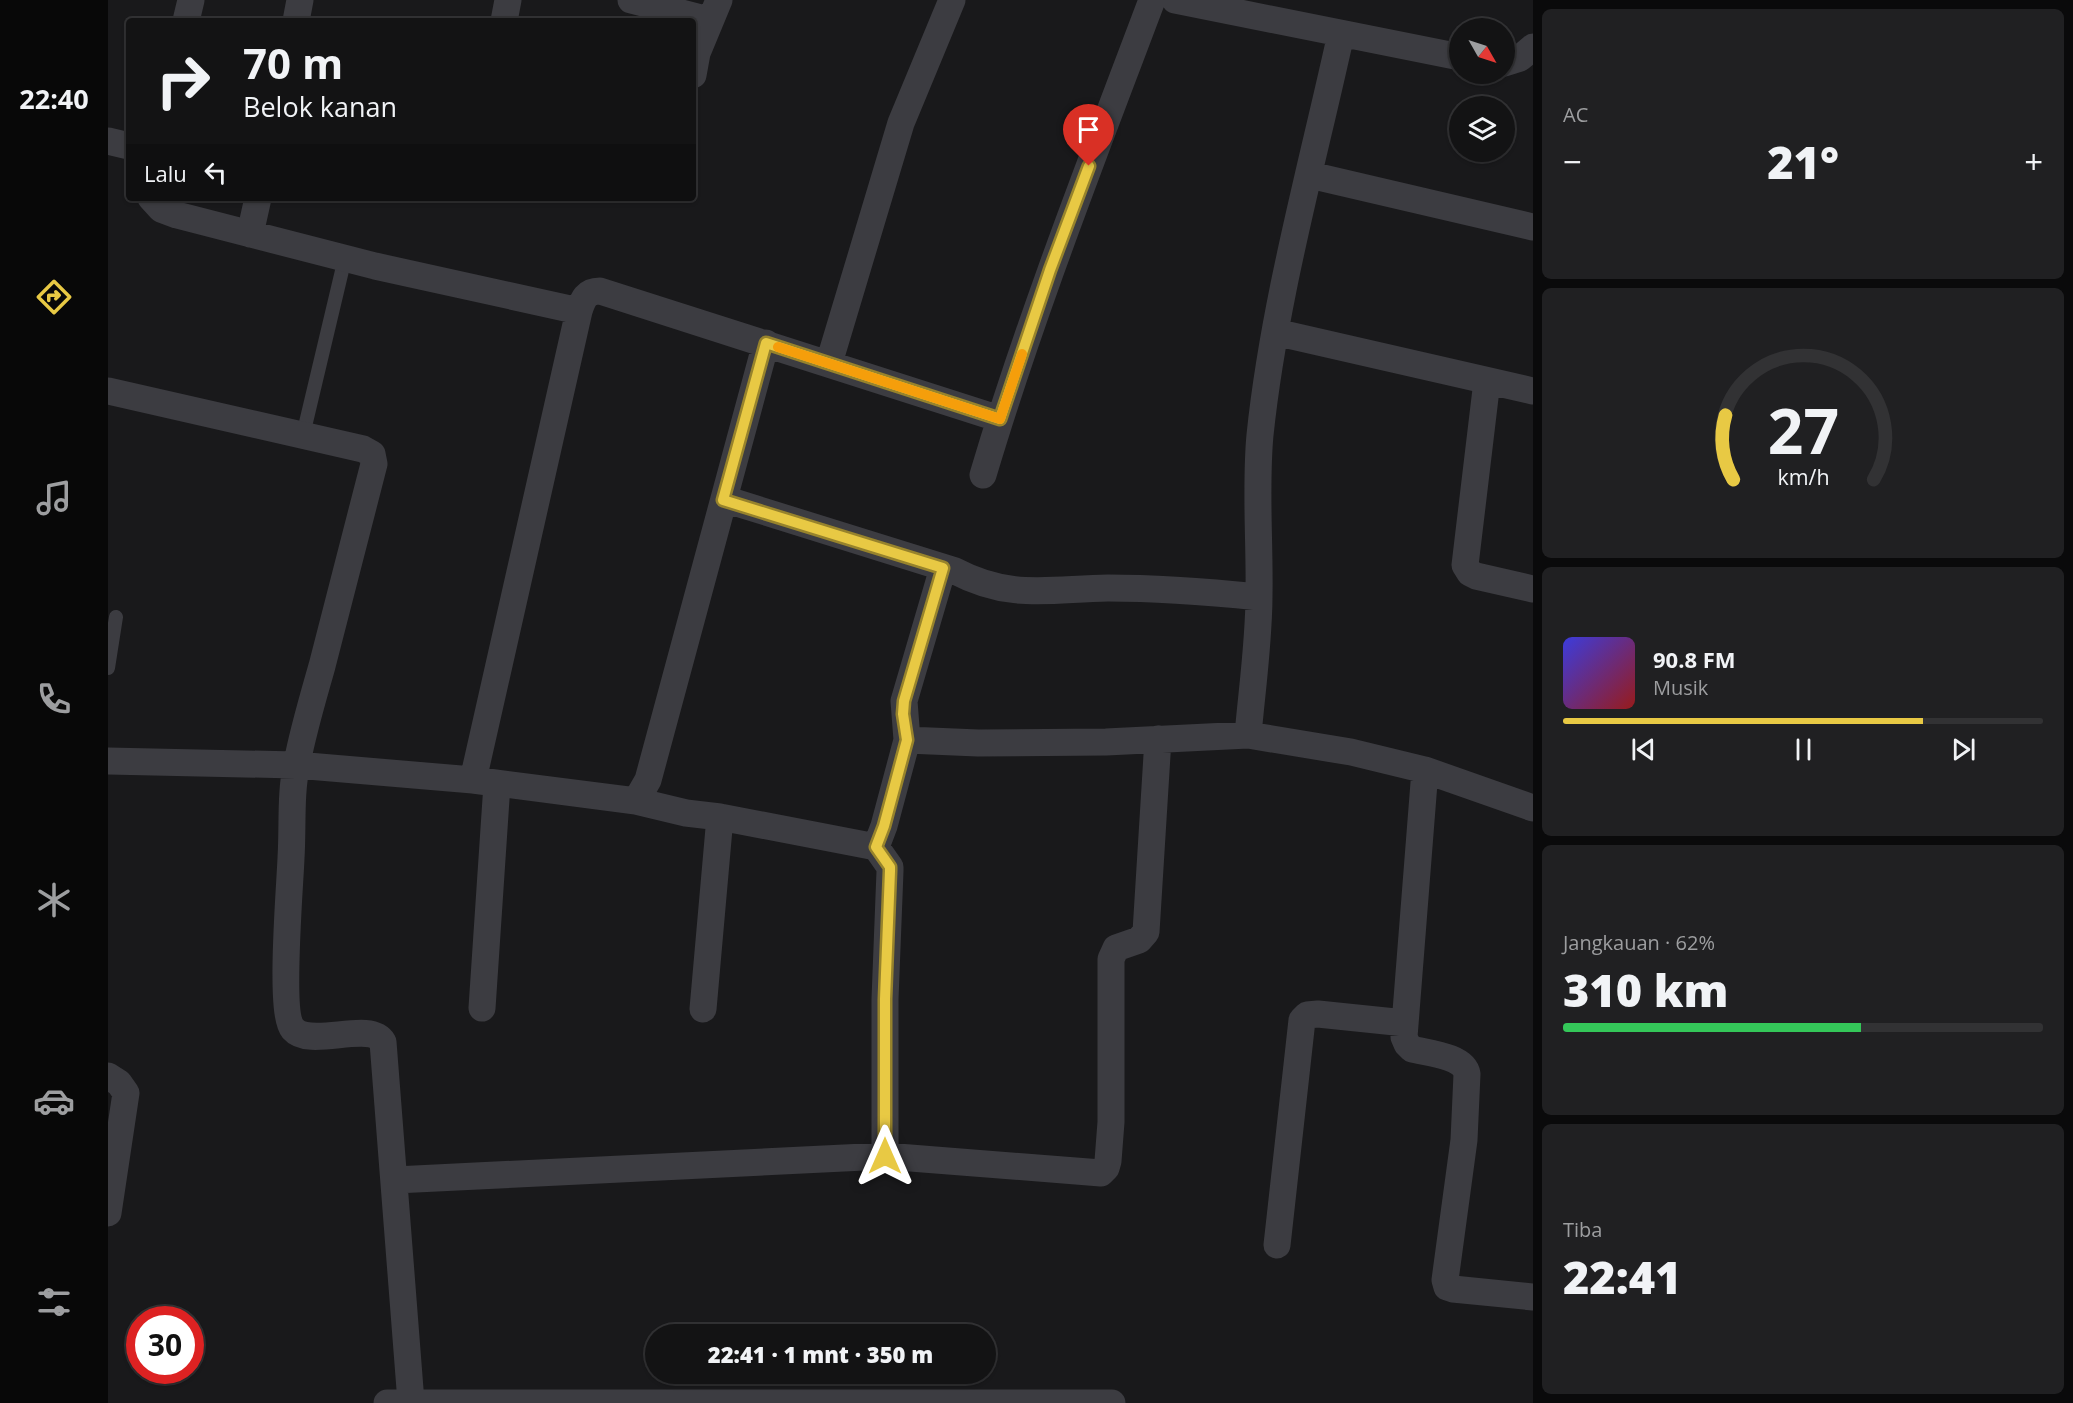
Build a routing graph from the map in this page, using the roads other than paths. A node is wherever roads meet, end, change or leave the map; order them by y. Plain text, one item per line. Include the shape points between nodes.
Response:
1 (191, 0) edge
2 (300, 0) edge
3 (508, 0) edge
4 (631, 0) edge
5 (952, 0) edge
6 (1152, 0) edge
7 (1175, 0) edge
8 (714, 10) edge
9 (187, 18) edge
10 (297, 18) edge
11 (505, 18) edge
12 (1341, 34) junction
13 (1533, 47) edge
14 (1449, 55) edge
15 (1515, 60) edge
16 (696, 62) edge
17 (108, 141) edge
18 (126, 145) edge
19 (1310, 175) junction
20 (154, 201) edge
21 (257, 201) edge
22 (1533, 227) edge
23 (250, 234) junction
24 (345, 258) junction
25 (579, 311) junction
26 (1275, 332) junction
27 (766, 343) junction
28 (829, 363) junction
29 (1487, 381) junction
30 (108, 391) edge
31 (1533, 392) edge
32 (1000, 419) junction
33 (303, 435) junction
34 (983, 475) dead end
35 (723, 500) junction
36 (943, 568) junction
37 (1533, 589) edge
38 (1259, 597) junction
39 (116, 617) dead end
40 (108, 668) edge
41 (1248, 735) junction
42 (1158, 739) junction
43 (907, 740) junction
44 (108, 761) edge
45 (296, 765) junction
46 (1425, 770) junction
47 (485, 782) junction
48 (636, 801) junction
49 (1533, 808) edge
50 (720, 818) junction
51 (876, 847) junction
52 (482, 1008) dead end
53 (703, 1010) dead end
54 (1405, 1023) junction
55 (108, 1076) edge
56 (885, 1156) junction
57 (395, 1180) junction
58 (108, 1213) edge
59 (1276, 1245) dead end
60 (1533, 1297) edge
61 (399, 1402) edge
62 (603, 1403) edge
63 (1112, 1403) edge

1 - 9 street
2 - 10 street
3 - 11 street
4 - 8 street
5 - 28 street via 900,123
6 - 32 street via 1050,270
7 - 12 street
8 - 16 street
12 - 14 street
12 - 19 street
13 - 15 street
17 - 18 street
19 - 22 street
19 - 26 street
20 - 23 street via 161,209
21 - 23 street
23 - 24 street
24 - 25 street
24 - 33 lane
25 - 27 street via 584,296 600,291
25 - 47 street
26 - 29 street
26 - 38 street via 1260,436
27 - 28 street
27 - 35 street
28 - 32 street
29 - 31 street
29 - 37 street via 1465,565 1476,576
30 - 33 street
32 - 34 street
33 - 45 street via 368,451 374,464
35 - 36 street
35 - 48 street via 648,780
36 - 38 street via 1014,591 1108,588
36 - 43 street via 904,701
38 - 41 street
39 - 40 lane
41 - 42 street
41 - 46 street via 1351,752
42 - 43 street via 978,743
42 - 56 street via 1146,932 1139,940 1116,948 1112,959 1111,1122 1106,1168 1095,1173
43 - 51 street
44 - 45 street
45 - 47 street
45 - 57 street via 286,939 288,1017 293,1030 304,1036 369,1033 381,1038 386,1056
46 - 49 street
46 - 54 street
47 - 48 street
47 - 52 street
48 - 50 street
50 - 51 street
50 - 53 street
51 - 56 street via 890,867
54 - 59 street via 1318,1014 1302,1020
54 - 60 street via 1404,1036 1412,1049 1456,1060 1467,1074 1464,1140 1447,1287
55 - 58 street via 126,1093
56 - 57 street
57 - 61 street
61 - 62 street
62 - 63 street

